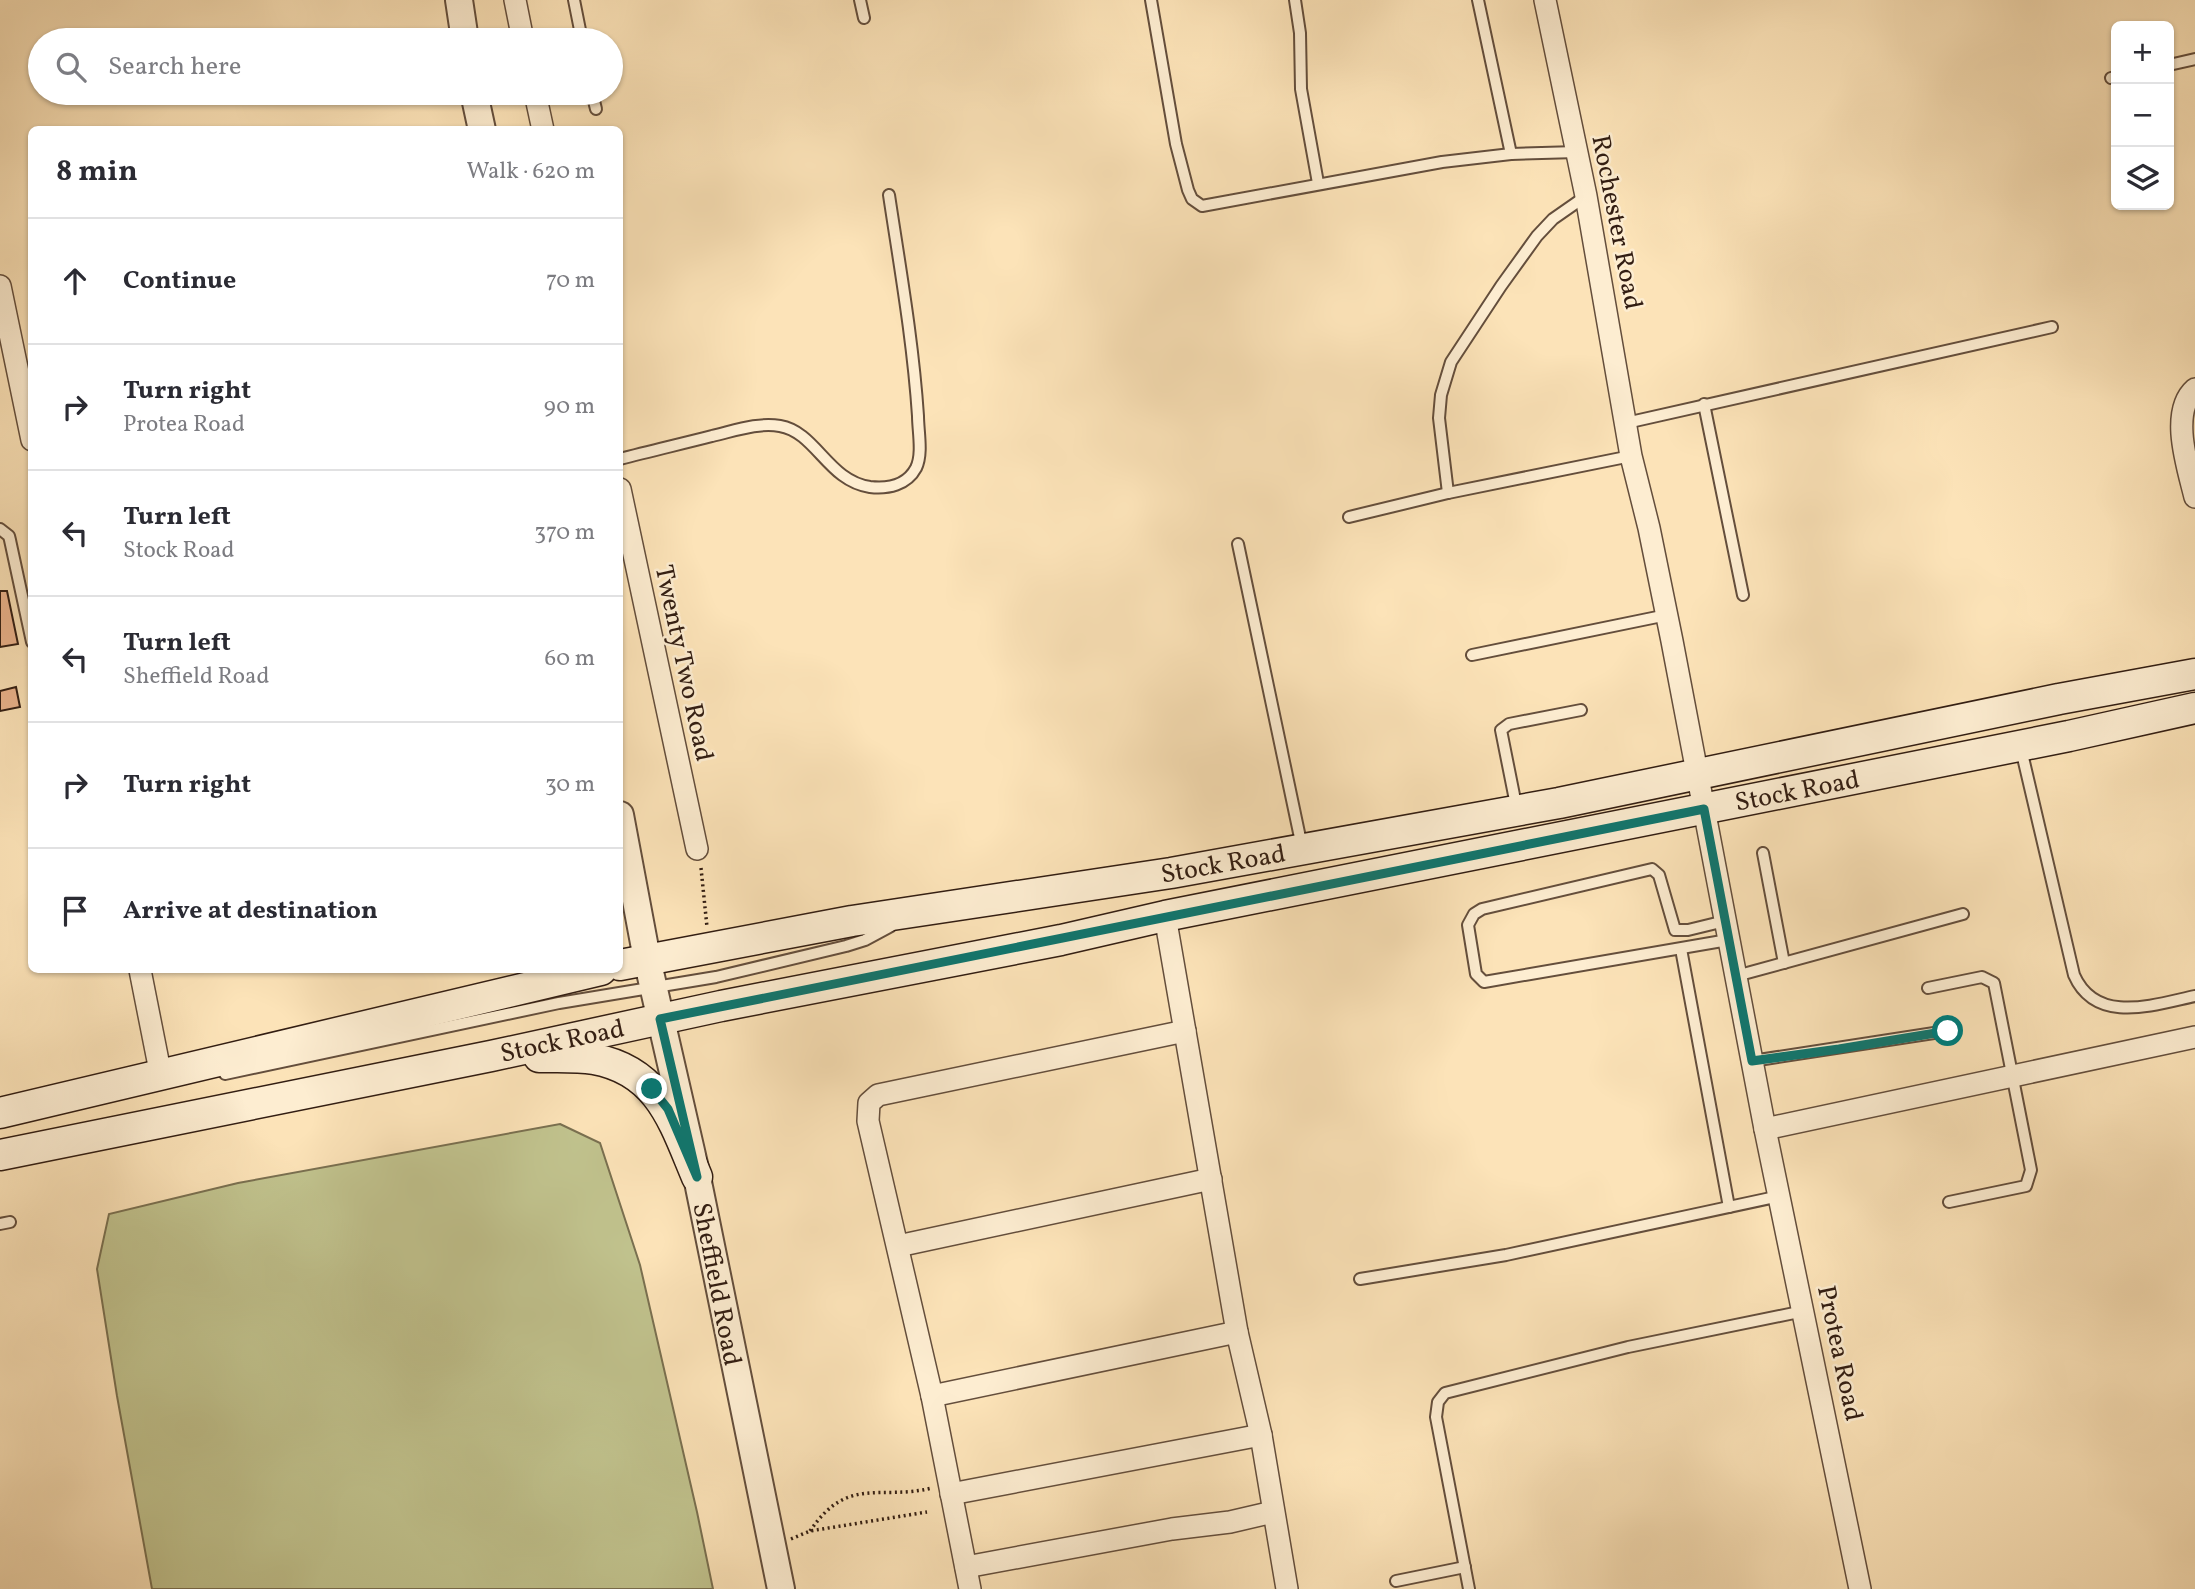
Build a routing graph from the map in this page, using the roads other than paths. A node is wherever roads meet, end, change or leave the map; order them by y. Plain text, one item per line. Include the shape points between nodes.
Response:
1 (459, 0) edge
2 (515, 0) edge
3 (574, 0) edge
4 (860, 0) edge
5 (1151, 0) edge
6 (1295, 0) edge
7 (1478, 0) edge
8 (1545, 0) edge
9 (864, 18) dead end
10 (463, 28) edge
11 (521, 28) edge
12 (580, 28) edge
13 (2195, 60) edge
14 (2174, 64) edge
15 (477, 105) edge
16 (538, 105) edge
17 (595, 105) edge
18 (596, 109) dead end
19 (481, 126) edge
20 (542, 126) edge
21 (1577, 152) junction
22 (1511, 154) junction
23 (1318, 183) junction
24 (889, 195) dead end
25 (1586, 196) junction
26 (0, 286) edge
27 (2052, 327) dead end
28 (2195, 389) edge
29 (1704, 404) junction
30 (28, 421) edge
31 (1626, 423) junction
32 (1632, 456) junction
33 (623, 458) edge
34 (1448, 493) junction
35 (2195, 497) edge
36 (623, 503) edge
37 (1349, 517) dead end
38 (0, 529) edge
39 (1238, 544) dead end
40 (1743, 595) dead end
41 (1667, 615) junction
42 (28, 623) edge
43 (1472, 654) dead end
44 (2195, 674) edge
45 (2195, 708) edge
46 (1581, 710) dead end
47 (2021, 746) junction
48 (1698, 775) junction
49 (1704, 809) junction
50 (1517, 811) junction
51 (623, 838) edge
52 (697, 849) road end
53 (1303, 849) junction
54 (1763, 853) dead end
55 (1963, 914) dead end
56 (1166, 916) junction
57 (1726, 931) junction
58 (1681, 949) junction
59 (1784, 963) junction
60 (640, 970) edge
61 (141, 973) edge
62 (524, 973) edge
63 (587, 973) edge
64 (1736, 976) junction
65 (1928, 988) dead end
66 (2195, 996) edge
67 (450, 1005) junction
68 (660, 1019) junction
69 (1185, 1031) junction
70 (1948, 1031) dead end
71 (2195, 1037) edge
72 (491, 1056) junction
73 (1752, 1061) junction
74 (162, 1076) junction
75 (2012, 1077) junction
76 (208, 1078) dead end
77 (130, 1094) dead end
78 (74, 1097) junction
79 (0, 1113) edge
80 (1765, 1129) junction
81 (0, 1156) edge
82 (697, 1177) junction
83 (1211, 1179) junction
84 (1780, 1196) junction
85 (1949, 1202) dead end
86 (1729, 1208) junction
87 (898, 1246) junction
88 (1360, 1279) dead end
89 (1804, 1311) junction
90 (1237, 1332) junction
91 (932, 1396) junction
92 (1261, 1435) junction
93 (950, 1489) junction
94 (1273, 1513) junction
95 (965, 1567) junction
96 (1465, 1567) junction
97 (1421, 1576) junction
98 (1396, 1581) dead end
99 (1281, 1586) edge
100 (780, 1589) edge
101 (970, 1589) edge
102 (1423, 1589) edge
103 (1469, 1589) edge
104 (1860, 1589) edge

1 - 10 street
2 - 11 street
3 - 12 lane
4 - 9 lane
5 - 23 lane via 1176,144 1192,199 1202,206
6 - 23 lane via 1301,89
7 - 22 lane
8 - 21 street, Rochester Road
13 - 14 lane
15 - 19 street
16 - 20 street
17 - 18 lane
21 - 22 lane
21 - 25 street, Rochester Road
22 - 23 lane
24 - 33 lane via 915,365 918,461 906,480 886,488 856,484 842,477 814,446 782,426 741,429
25 - 31 street, Rochester Road
25 - 34 lane via 1538,236 1451,362 1439,418
26 - 30 street
27 - 29 lane
28 - 35 street via 2188,395 2183,420 2184,451
29 - 31 lane
29 - 40 lane
31 - 32 street, Rochester Road
32 - 34 lane
32 - 41 street, Rochester Road
34 - 37 lane
36 - 52 street, Twenty Two Road
38 - 42 lane via 9,536
39 - 53 lane
41 - 43 lane
41 - 48 street, Rochester Road
44 - 48 main road, Stock Road
45 - 47 main road, Stock Road
46 - 50 lane via 1510,724 1501,730
47 - 49 main road, Stock Road
47 - 66 lane via 2080,989 2119,1008
48 - 49 street, Rochester Road
48 - 50 main road, Stock Road
49 - 56 main road, Stock Road
49 - 57 street, Protea Road
50 - 53 main road, Stock Road
51 - 60 street, Sheffield Road
53 - 60 main road, Stock Road via 852,921
54 - 59 lane
55 - 59 lane
56 - 68 main road, Stock Road
56 - 69 street
57 - 58 lane
57 - 58 lane via 1675,930 1659,875 1652,869 1482,909 1468,925 1476,974 1484,982
57 - 64 street, Protea Road
58 - 86 lane
59 - 64 lane
60 - 68 street, Sheffield Road
60 - 76 lane via 559,1003
61 - 74 street
62 - 67 main road
63 - 67 main road
64 - 73 street, Protea Road
65 - 75 lane via 1982,977 1994,983
67 - 74 main road
68 - 72 main road, Stock Road
68 - 82 street, Sheffield Road
69 - 83 street
69 - 87 street via 872,1098 868,1121
70 - 73 lane
71 - 75 street
72 - 81 main road, Stock Road
72 - 82 main road via 592,1059 632,1073 668,1109
73 - 80 street, Protea Road
74 - 78 main road
75 - 80 street
75 - 85 lane via 2031,1170 2026,1186
77 - 78 lane
78 - 79 main road
80 - 84 street, Protea Road
82 - 100 street, Sheffield Road
83 - 87 street
83 - 90 street
84 - 86 lane
84 - 89 street, Protea Road
86 - 88 lane via 1506,1255
87 - 91 street
89 - 96 lane via 1445,1393 1436,1417
89 - 104 street, Protea Road
90 - 91 street
90 - 92 street
91 - 93 street
92 - 93 street
92 - 94 street
93 - 95 street
94 - 95 street
94 - 99 street
95 - 101 street
96 - 97 lane
96 - 103 lane
97 - 98 lane
97 - 102 lane

